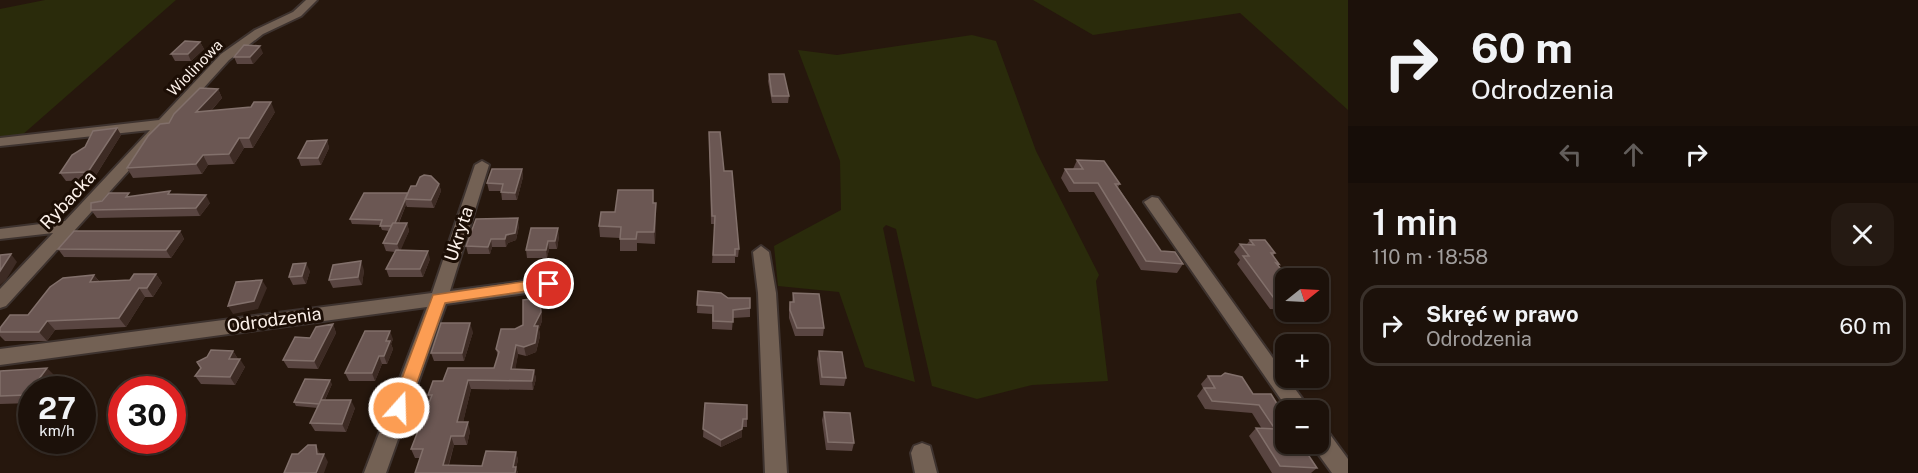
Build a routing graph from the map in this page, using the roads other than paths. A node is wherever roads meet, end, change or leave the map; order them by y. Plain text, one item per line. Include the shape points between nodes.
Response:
1 (312, 0) edge
2 (164, 124) junction
3 (0, 142) edge
4 (482, 165) dead end
5 (1152, 202) dead end
6 (72, 225) junction
7 (0, 234) edge
8 (761, 252) dead end
9 (549, 284) dead end
10 (439, 298) junction
11 (0, 301) edge
12 (0, 357) edge
13 (1293, 400) edge
14 (1329, 451) edge
15 (375, 473) edge
16 (776, 473) edge
17 (1345, 473) edge

1 - 2 street, Wiolinowa via 297,14 259,32 225,57
2 - 3 street
2 - 6 street, Rybacka
4 - 10 street, Ukryta
5 - 13 street
6 - 7 street
6 - 11 street, Rybacka
8 - 16 street via 767,293
9 - 10 street, Odrodzenia
10 - 12 street, Odrodzenia
10 - 15 street, Ukryta
14 - 17 street

